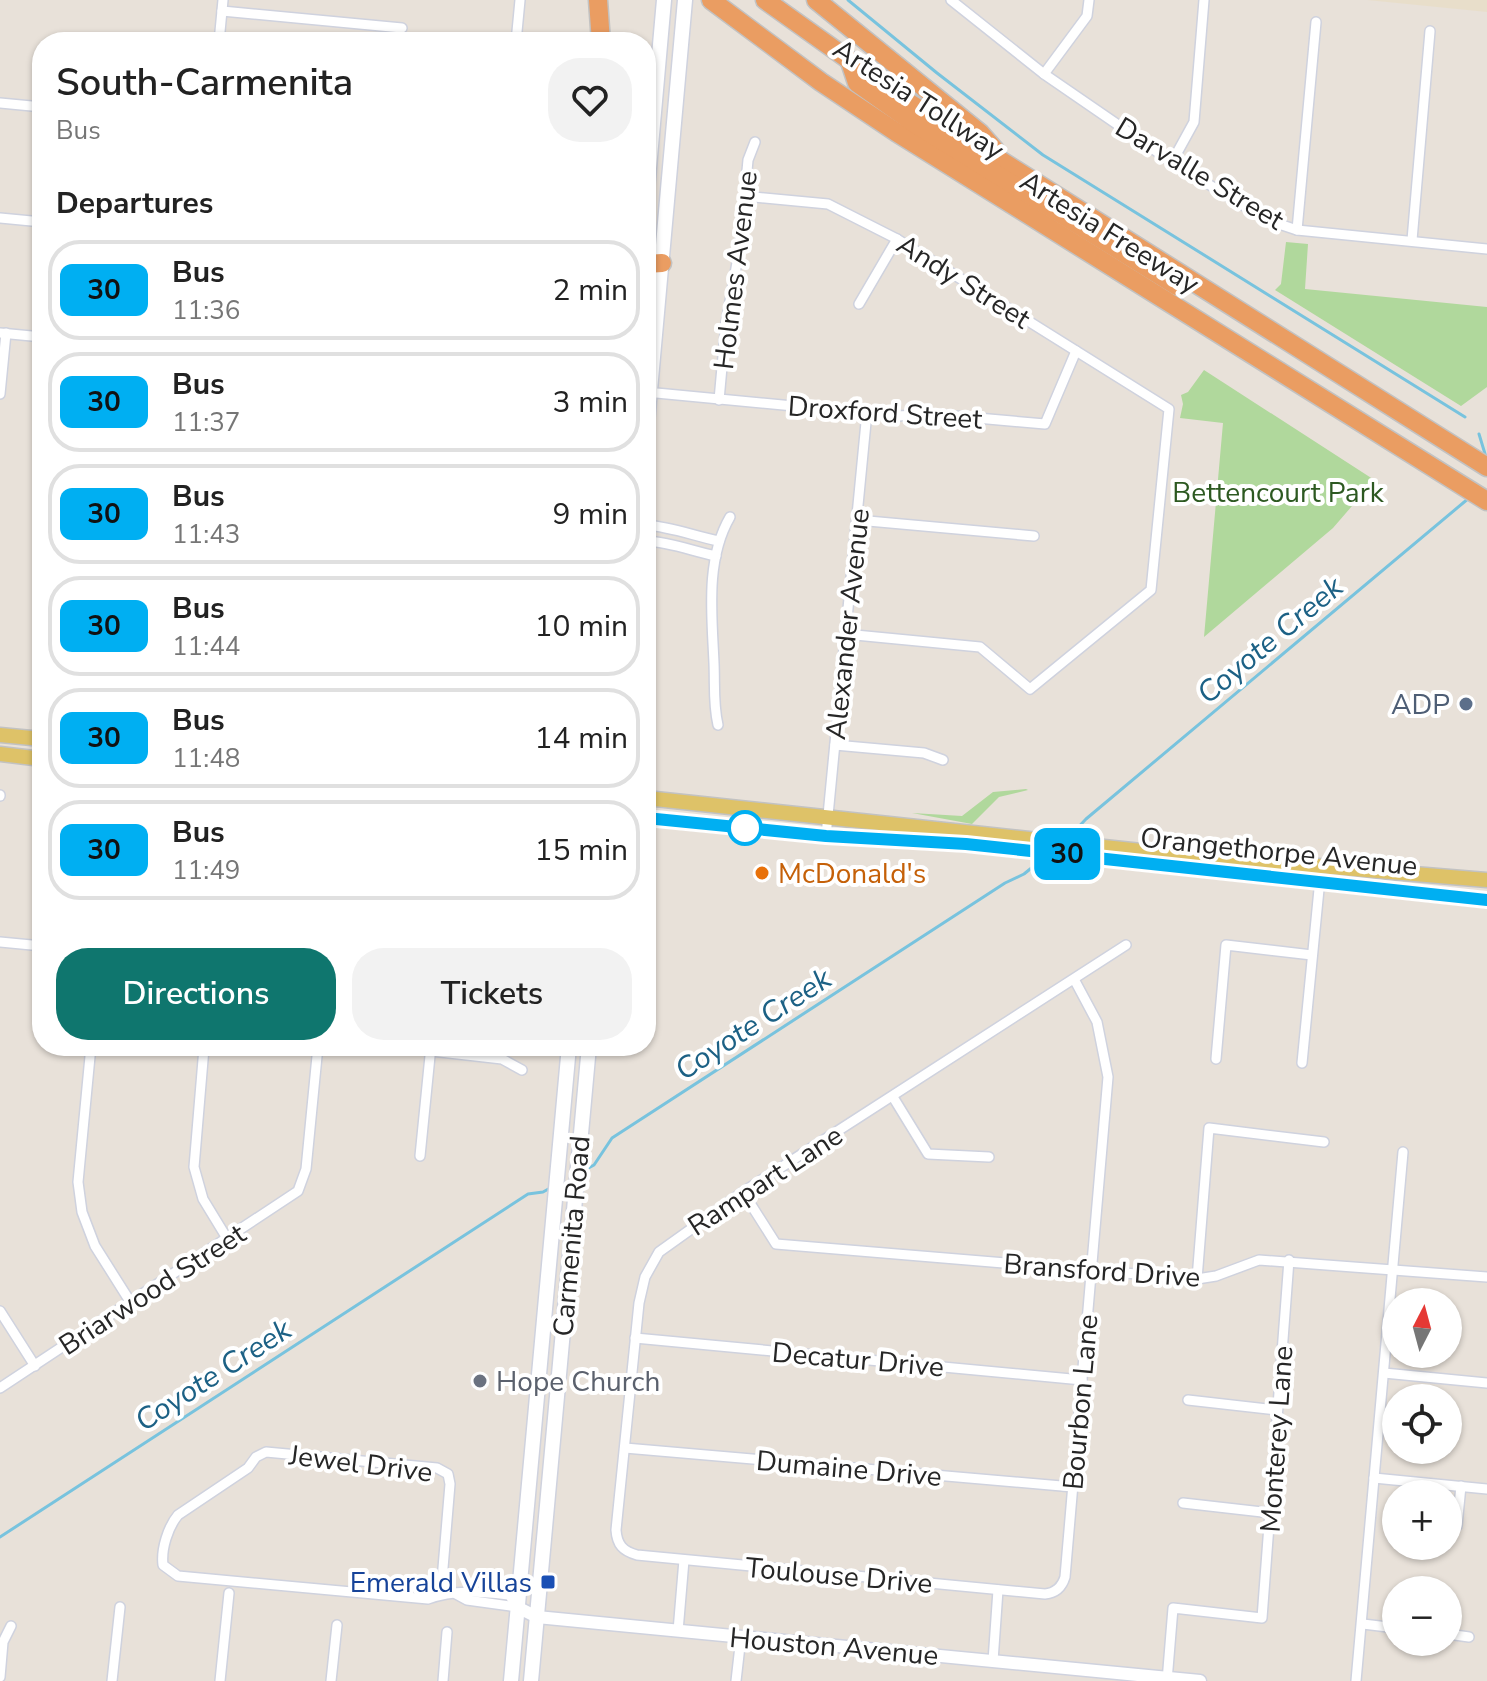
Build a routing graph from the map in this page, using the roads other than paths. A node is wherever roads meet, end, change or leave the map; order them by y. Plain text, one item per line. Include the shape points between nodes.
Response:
1 (520, 0) edge
2 (598, 0) edge
3 (664, 0) edge
4 (711, 0) edge
5 (728, 0) edge
6 (765, 0) edge
7 (816, 0) edge
8 (1089, 0) edge
9 (1204, 0) edge
10 (957, 2) edge
11 (222, 5) edge
12 (685, 5) edge
13 (1316, 22) dead end
14 (402, 28) dead end
15 (1430, 31) dead end
16 (220, 32) edge
17 (517, 32) edge
18 (600, 32) edge
19 (850, 62) junction
20 (1044, 74) junction
21 (656, 90) edge
22 (0, 103) edge
23 (32, 106) edge
24 (755, 142) dead end
25 (1172, 162) junction
26 (1010, 167) junction
27 (744, 196) junction
28 (0, 218) edge
29 (32, 221) edge
30 (1297, 230) junction
31 (897, 239) junction
32 (1412, 240) junction
33 (656, 246) edge
34 (1487, 249) edge
35 (1200, 285) junction
36 (859, 304) dead end
37 (3, 333) edge
38 (32, 336) edge
39 (1239, 346) junction
40 (1076, 351) junction
41 (656, 393) edge
42 (0, 394) edge
43 (719, 400) junction
44 (867, 412) junction
45 (1487, 467) edge
46 (1487, 501) edge
47 (730, 517) dead end
48 (857, 520) junction
49 (656, 526) edge
50 (1034, 536) dead end
51 (656, 541) edge
52 (719, 541) junction
53 (716, 556) junction
54 (845, 634) junction
55 (718, 725) dead end
56 (0, 735) edge
57 (32, 738) edge
58 (835, 745) junction
59 (0, 754) edge
60 (32, 758) edge
61 (943, 760) dead end
62 (656, 799) edge
63 (828, 816) junction
64 (656, 819) edge
65 (826, 836) junction
66 (972, 839) junction
67 (1123, 854) junction
68 (1321, 865) junction
69 (1487, 880) edge
70 (1320, 882) junction
71 (1487, 900) edge
72 (0, 942) edge
73 (32, 945) edge
74 (1126, 945) dead end
75 (1312, 955) junction
76 (1074, 979) junction
77 (90, 1056) edge
78 (203, 1056) edge
79 (317, 1056) edge
80 (430, 1056) edge
81 (481, 1056) edge
82 (568, 1056) edge
83 (588, 1056) edge
84 (1216, 1059) dead end
85 (1302, 1063) dead end
86 (522, 1070) dead end
87 (893, 1097) junction
88 (1324, 1142) dead end
89 (1403, 1152) dead end
90 (420, 1156) dead end
91 (989, 1157) dead end
92 (743, 1192) junction
93 (228, 1240) junction
94 (1289, 1260) junction
95 (1394, 1269) junction
96 (1091, 1271) junction
97 (1487, 1277) edge
98 (1197, 1279) junction
99 (131, 1303) junction
100 (0, 1311) edge
101 (635, 1338) junction
102 (35, 1366) junction
103 (1384, 1373) junction
104 (1082, 1380) junction
105 (1487, 1383) edge
106 (0, 1388) edge
107 (1188, 1400) dead end
108 (1277, 1410) junction
109 (625, 1448) junction
110 (1374, 1478) junction
111 (1396, 1480) edge
112 (1462, 1486) edge
113 (1073, 1487) junction
114 (1487, 1489) edge
115 (1183, 1503) dead end
116 (1271, 1513) junction
117 (621, 1548) joint
118 (684, 1560) junction
119 (998, 1590) junction
120 (1058, 1590) joint
121 (441, 1592) junction
122 (229, 1593) dead end
123 (120, 1607) dead end
124 (517, 1607) junction
125 (537, 1617) junction
126 (1363, 1624) junction
127 (337, 1625) dead end
128 (11, 1626) dead end
129 (1382, 1626) edge
130 (678, 1631) junction
131 (447, 1632) dead end
132 (1462, 1636) edge
133 (741, 1637) junction
134 (1469, 1637) dead end
135 (993, 1661) junction
136 (0, 1677) edge
137 (1167, 1680) edge
138 (112, 1681) edge
139 (220, 1681) edge
140 (331, 1681) edge
141 (443, 1681) edge
142 (511, 1681) edge
143 (531, 1681) edge
144 (736, 1681) edge
145 (1200, 1681) edge
146 (1356, 1681) edge

1 - 17 street
2 - 18 highway
3 - 21 main road
4 - 39 highway, Artesia Freeway via 896,132
5 - 39 highway, Artesia Tollway via 897,121 1231,332
6 - 19 highway, Artesia Freeway
7 - 26 highway via 980,133
8 - 20 street via 1087,16
9 - 25 street via 1194,122
10 - 20 street, Darvalle Street
11 - 14 street
11 - 16 street
12 - 33 main road
13 - 30 street
15 - 32 street
19 - 26 highway, Artesia Freeway
19 - 35 highway, Artesia Tollway via 857,83 983,167 1178,286
20 - 25 street, Darvalle Street
22 - 23 street
24 - 27 street, Holmes Avenue
25 - 30 street, Darvalle Street via 1267,220
26 - 35 highway, Artesia Freeway
27 - 31 street, Andy Street via 828,204
27 - 43 street, Holmes Avenue
28 - 29 street
30 - 32 street, Darvalle Street
31 - 36 street
31 - 40 street, Andy Street
32 - 34 street, Darvalle Street
35 - 45 highway, Artesia Freeway
37 - 38 street
37 - 42 street
39 - 46 highway, Artesia Freeway
40 - 44 street, Droxford Street via 1045,424
40 - 54 street, Andy Street via 1169,409 1151,590 1030,689 980,647
41 - 43 street, Droxford Street
43 - 44 street, Droxford Street
44 - 48 street, Alexander Avenue
47 - 52 street
48 - 50 street
48 - 54 street, Alexander Avenue
49 - 52 street
51 - 53 street
52 - 53 street
53 - 55 street via 711,606
54 - 58 street, Alexander Avenue
56 - 57 main road
58 - 61 street via 924,753
58 - 63 street, Alexander Avenue
59 - 60 main road
62 - 63 main road, Orangethorpe Avenue
63 - 65 street, Alexander Avenue
63 - 66 main road, Orangethorpe Avenue
64 - 65 main road, Orangethorpe Avenue
65 - 66 main road, Orangethorpe Avenue
66 - 67 main road, Orangethorpe Avenue
67 - 68 main road, Orangethorpe Avenue
67 - 70 main road, Orangethorpe Avenue via 1180,868
68 - 69 main road, Orangethorpe Avenue
68 - 70 street
70 - 71 main road, Orangethorpe Avenue
70 - 75 street
72 - 73 street
74 - 76 street, Rampart Lane
75 - 84 street via 1226,945
75 - 85 street
76 - 87 street, Rampart Lane
76 - 96 street, Bourbon Lane via 1097,1022 1108,1077
77 - 99 street via 78,1182 82,1212 95,1246
78 - 93 street via 194,1167 203,1199
79 - 93 street, Briarwood Street via 301,1186
80 - 90 street
81 - 86 street
82 - 124 main road, Carmenita Road
83 - 125 main road, Carmenita Road
87 - 91 street via 928,1154
87 - 92 street, Rampart Lane
88 - 98 street via 1209,1128
89 - 95 street
92 - 96 street, Bransford Drive via 776,1244
92 - 101 street, Rampart Lane via 659,1252 645,1277
93 - 99 street, Briarwood Street
94 - 95 street, Bransford Drive
94 - 98 street, Bransford Drive via 1259,1260
94 - 108 street, Monterey Lane
95 - 97 street, Bransford Drive
95 - 103 street
96 - 98 street, Bransford Drive
96 - 104 street, Bourbon Lane
99 - 102 street, Briarwood Street
100 - 102 street
101 - 104 street, Decatur Drive
101 - 109 street, Rampart Lane
102 - 106 street, Briarwood Street
103 - 105 street
103 - 110 street
104 - 113 street, Bourbon Lane
107 - 108 street
108 - 116 street, Monterey Lane
109 - 113 street, Dumaine Drive
109 - 117 street, Rampart Lane via 616,1530
110 - 111 street
110 - 126 street
112 - 114 street
113 - 120 street, Bourbon Lane via 1065,1577
115 - 116 street
116 - 137 street, Monterey Lane via 1262,1618 1173,1608
117 - 118 street, Toulouse Drive
118 - 119 street, Toulouse Drive
118 - 130 street
119 - 120 street, Toulouse Drive
119 - 135 street
121 - 121 street, Jewel Drive via 450,1484 448,1474 437,1468 266,1452 178,1515 162,1553 163,1565 178,1576 428,1599
121 - 124 street, Jewel Drive via 509,1595
122 - 139 street
123 - 138 street
124 - 125 street, Houston Avenue
124 - 142 main road, Carmenita Road
125 - 130 street, Houston Avenue
125 - 143 main road, Carmenita Road
126 - 129 street
126 - 146 street
127 - 140 street
128 - 136 street via 3,1642
130 - 133 street, Houston Avenue
131 - 141 street
132 - 134 street
133 - 135 street, Houston Avenue
133 - 144 street
135 - 137 street, Houston Avenue
137 - 145 street, Houston Avenue

